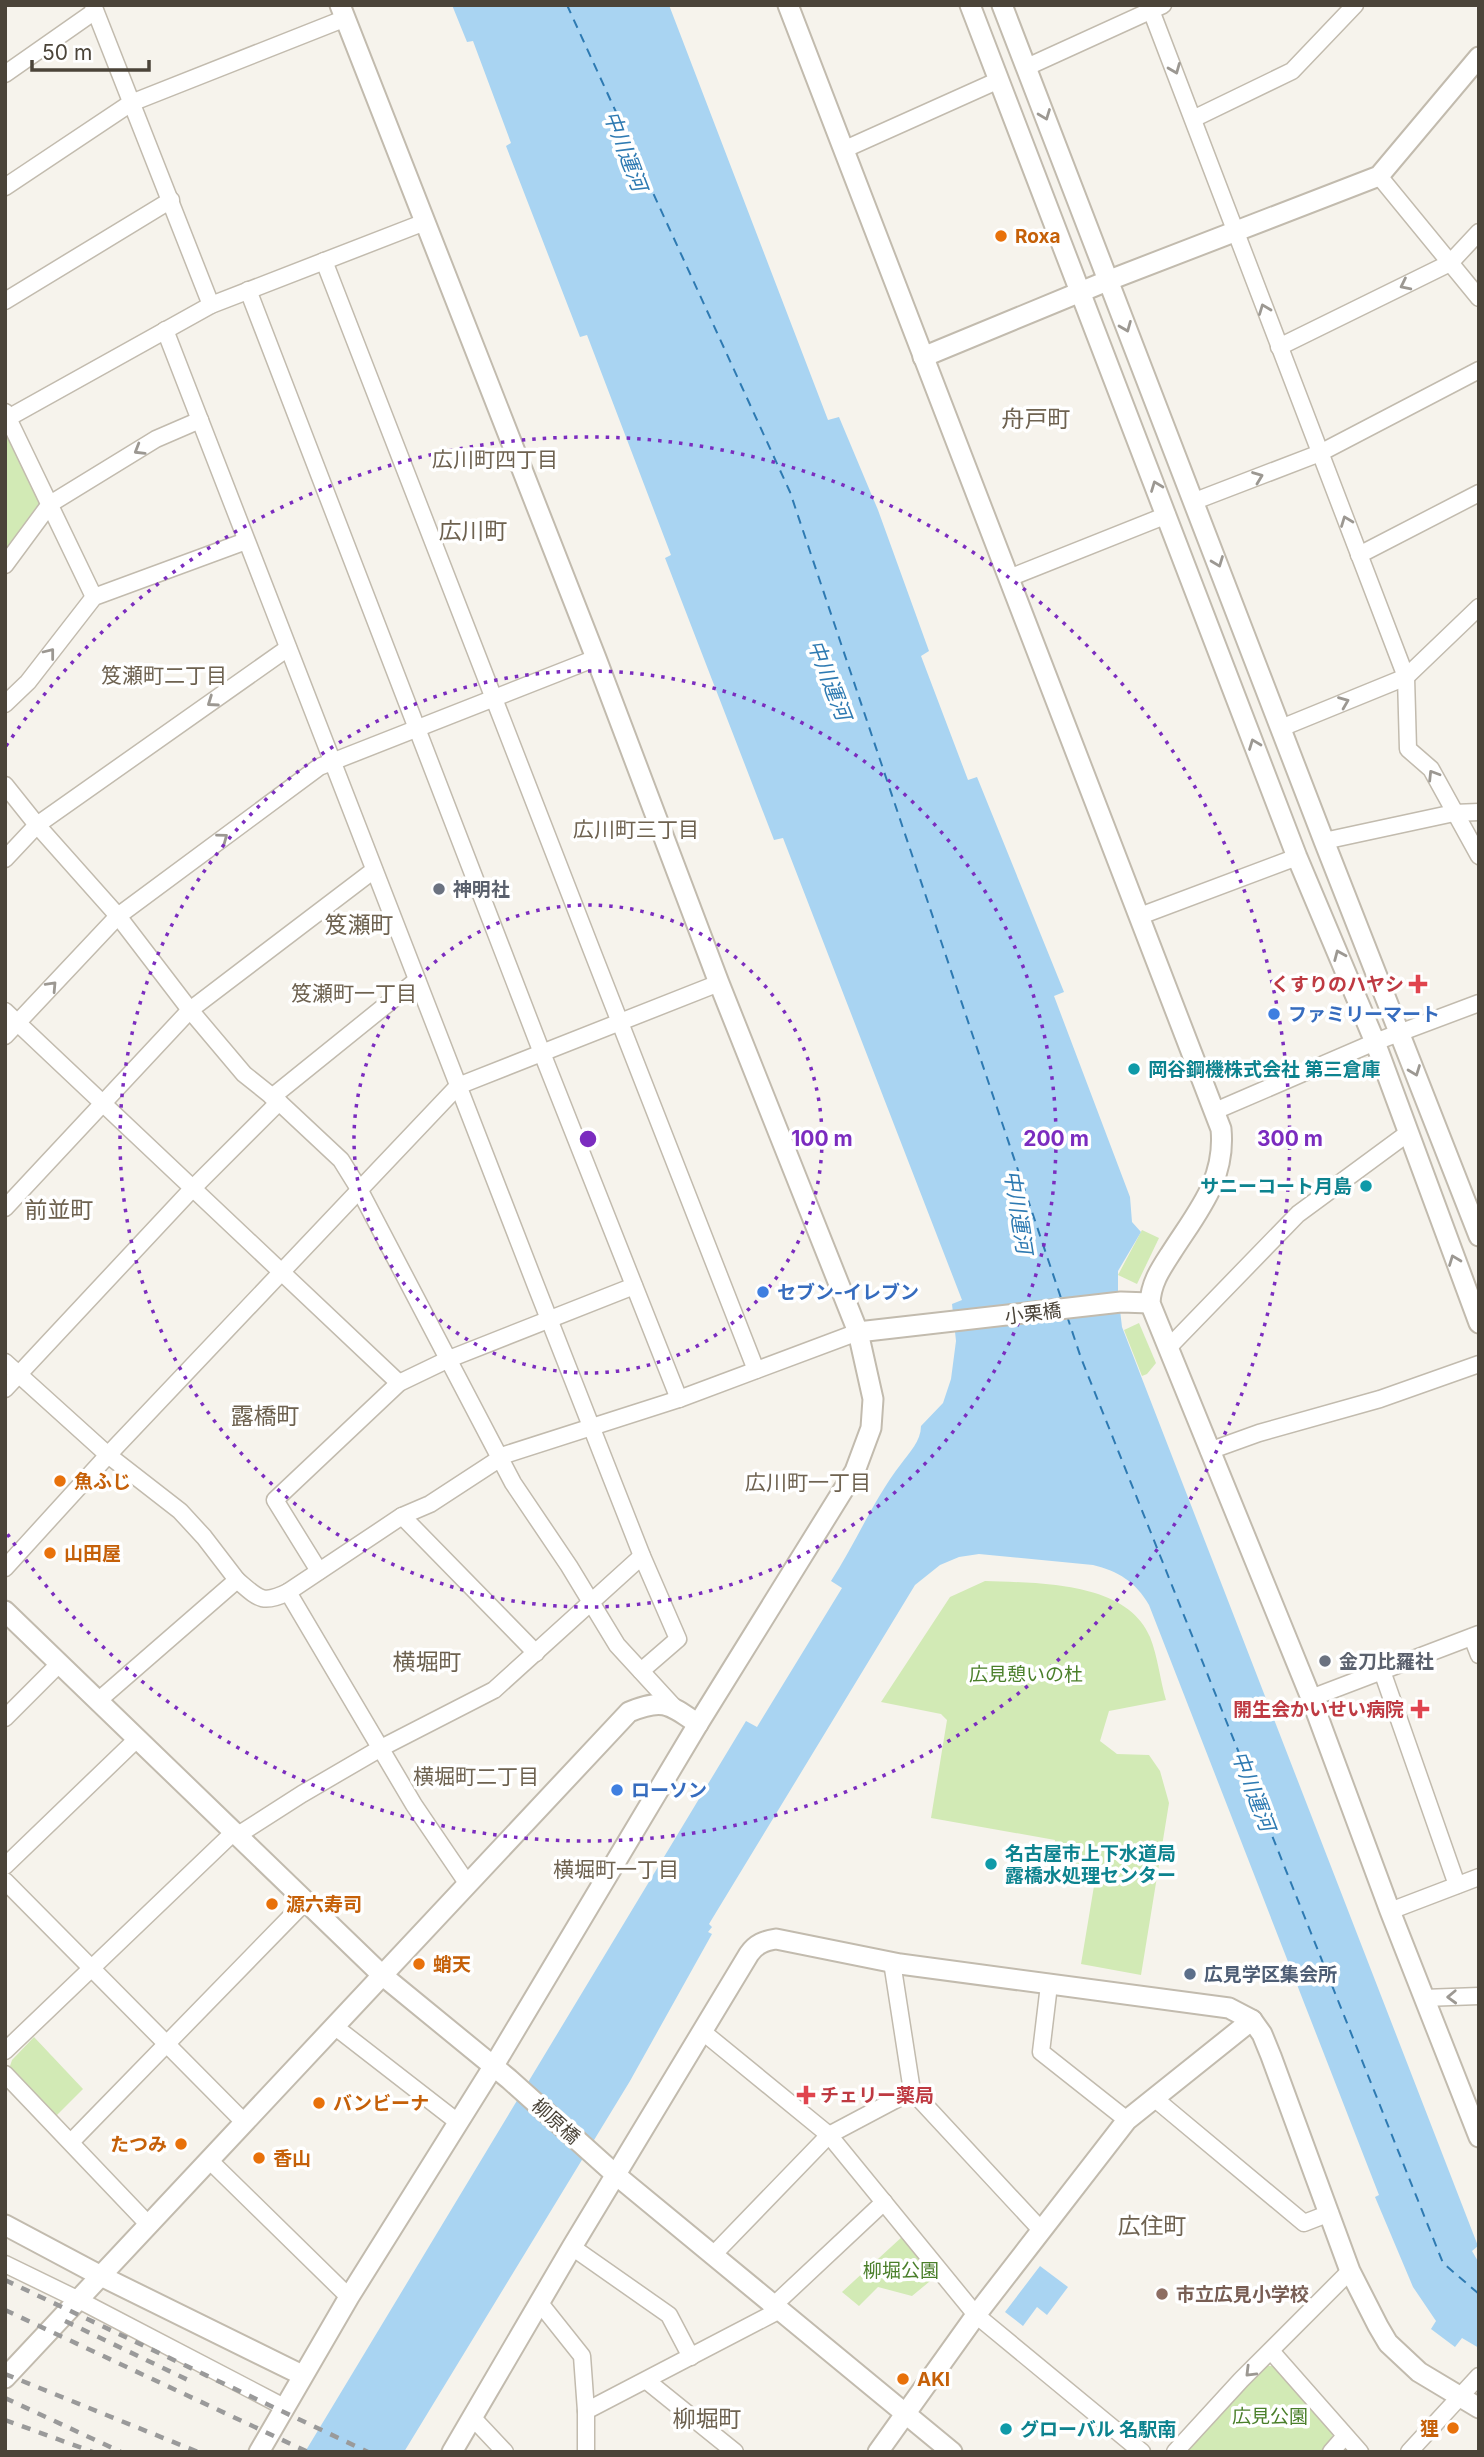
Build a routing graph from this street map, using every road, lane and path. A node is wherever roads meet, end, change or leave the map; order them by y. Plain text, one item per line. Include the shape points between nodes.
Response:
1 (788, 5) edge
2 (970, 5) edge
3 (1002, 5) edge
4 (1355, 5) edge
5 (1155, 7) edge
6 (94, 8) edge
7 (343, 12) edge
8 (1479, 57) edge
9 (1027, 67) junction
10 (5, 74) edge
11 (999, 80) junction
12 (131, 103) junction
13 (1195, 118) junction
14 (843, 150) junction
15 (1378, 176) junction
16 (5, 187) edge
17 (171, 200) junction
18 (425, 222) junction
19 (1235, 232) junction
20 (1479, 232) edge
21 (324, 261) junction
22 (1450, 263) junction
23 (1107, 282) junction
24 (248, 290) junction
25 (1081, 293) junction
26 (1479, 298) edge
27 (5, 301) edge
28 (211, 305) junction
29 (165, 330) junction
30 (1279, 347) junction
31 (923, 357) junction
32 (1479, 370) edge
33 (7, 419) edge
34 (200, 420) junction
35 (1320, 453) junction
36 (1479, 493) edge
37 (1195, 501) junction
38 (50, 504) junction
39 (1167, 515) junction
40 (246, 541) junction
41 (1359, 555) junction
42 (5, 565) edge
43 (1009, 579) junction
44 (94, 597) junction
45 (1479, 607) edge
46 (288, 649) junction
47 (596, 658) junction
48 (1406, 677) junction
49 (495, 697) junction
50 (5, 705) edge
51 (416, 728) junction
52 (1281, 728) junction
53 (332, 762) junction
54 (5, 785) edge
55 (1479, 812) edge
56 (1454, 813) junction
57 (37, 825) junction
58 (1324, 841) junction
59 (1479, 856) edge
60 (1297, 857) junction
61 (5, 859) edge
62 (374, 870) junction
63 (118, 916) junction
64 (1140, 916) junction
65 (417, 980) junction
66 (719, 983) junction
67 (1479, 1003) edge
68 (190, 1010) junction
69 (5, 1011) edge
70 (618, 1022) junction
71 (18, 1023) junction
72 (1400, 1033) junction
73 (5, 1036) edge
74 (1375, 1042) junction
75 (542, 1053) junction
76 (458, 1086) junction
77 (276, 1099) junction
78 (103, 1104) junction
79 (1215, 1111) junction
80 (1408, 1133) junction
81 (193, 1188) junction
82 (359, 1189) junction
83 (5, 1208) edge
84 (1479, 1236) edge
85 (281, 1272) junction
86 (634, 1286) junction
87 (1150, 1303) junction
88 (550, 1321) junction
89 (1479, 1323) edge
90 (858, 1332) junction
91 (1169, 1347) junction
92 (449, 1359) junction
93 (5, 1362) edge
94 (1479, 1364) edge
95 (756, 1370) junction
96 (19, 1375) junction
97 (399, 1383) junction
98 (5, 1390) edge
99 (679, 1399) junction
100 (593, 1428) junction
101 (1209, 1451) junction
102 (108, 1455) junction
103 (499, 1458) junction
104 (402, 1516) junction
105 (642, 1556) junction
106 (5, 1568) edge
107 (319, 1572) junction
108 (237, 1580) junction
109 (288, 1592) junction
110 (590, 1602) junction
111 (5, 1611) edge
112 (1475, 1636) edge
113 (536, 1653) junction
114 (1479, 1655) edge
115 (60, 1663) junction
116 (641, 1671) junction
117 (1382, 1671) junction
118 (1311, 1698) junction
119 (99, 1700) junction
120 (674, 1707) junction
121 (5, 1718) edge
122 (698, 1724) junction
123 (138, 1738) junction
124 (381, 1748) junction
125 (237, 1833) junction
126 (5, 1866) edge
127 (1479, 1877) edge
128 (5, 1881) edge
129 (467, 1883) junction
130 (1457, 1885) junction
131 (306, 1901) junction
132 (1390, 1911) junction
133 (892, 1962) junction
134 (92, 1968) junction
135 (382, 1975) junction
136 (1049, 1985) junction
137 (1479, 1996) edge
138 (1424, 1998) junction
139 (1252, 2021) junction
140 (334, 2026) junction
141 (703, 2032) junction
142 (166, 2044) junction
143 (5, 2051) edge
144 (493, 2067) junction
145 (5, 2074) edge
146 (912, 2091) junction
147 (1154, 2098) junction
148 (1474, 2104) edge
149 (1127, 2120) junction
150 (244, 2122) junction
151 (459, 2123) junction
152 (829, 2135) junction
153 (1479, 2137) edge
154 (71, 2142) junction
155 (209, 2160) junction
156 (616, 2175) junction
157 (884, 2202) junction
158 (1330, 2213) junction
159 (148, 2224) junction
160 (5, 2225) edge
161 (1042, 2231) junction
162 (572, 2247) junction
163 (713, 2255) junction
164 (5, 2264) edge
165 (1350, 2271) junction
166 (99, 2275) junction
167 (349, 2297) junction
168 (77, 2298) junction
169 (539, 2302) junction
170 (777, 2307) junction
171 (976, 2315) junction
172 (1270, 2351) junction
173 (691, 2357) junction
174 (302, 2375) junction
175 (1479, 2376) edge
176 (5, 2378) edge
177 (647, 2381) junction
178 (1459, 2397) junction
179 (284, 2407) junction
180 (1479, 2408) edge
181 (586, 2411) junction
182 (905, 2413) junction
183 (472, 2417) junction
184 (1345, 2436) junction
185 (881, 2450) edge
186 (1410, 2451) edge
187 (259, 2452) edge
188 (452, 2452) edge
189 (505, 2452) edge
190 (586, 2452) edge
191 (735, 2452) edge
192 (951, 2452) edge
193 (1142, 2452) edge
194 (1175, 2452) edge
195 (1331, 2452) edge
196 (1360, 2452) edge

1 - 14 street
2 - 11 street
3 - 9 street
4 - 13 street via 1292,71
5 - 9 street
5 -> 13 street
6 - 10 street
6 - 12 street
7 - 12 street
7 - 18 street
8 - 15 street
9 -> 23 street
11 - 14 street
11 - 25 street
12 - 16 street
12 - 17 street
13 - 19 street
14 - 31 street
15 - 19 street
15 - 22 street
17 - 27 street
17 - 28 street
18 - 21 street
18 - 47 street
19 - 23 street
30 -> 19 street
20 - 22 street
21 - 24 street
21 - 49 street
22 - 26 street
22 -> 30 street
23 - 25 street
23 -> 37 street
24 - 28 street
24 - 51 street
25 - 31 street
39 -> 25 street
28 - 29 street
29 - 33 street
29 - 34 street
30 - 35 street
31 - 43 street
32 - 35 street
33 - 38 street
34 -> 38 street via 156,439
34 - 40 street
37 -> 35 street
41 -> 35 street
36 - 41 street
37 -> 52 street
38 - 42 street
38 - 44 street
39 - 43 street
60 -> 39 street
40 - 44 street
40 - 46 street
41 - 48 street
43 - 64 street
50 -> 44 street
45 - 48 street
46 - 53 street
46 -> 57 street
47 - 49 street
47 - 66 street
52 -> 48 street
56 -> 48 street via 1432,769 1408,748
49 - 51 street
49 - 70 street
51 - 53 street
51 - 75 street
52 - 58 street
53 - 62 street
63 -> 53 street via 319,767
54 - 57 street
55 - 56 street
56 - 58 street
56 - 59 street
57 - 61 street
57 - 63 street
58 - 72 street
60 - 64 street
74 -> 60 street
62 - 65 street
62 - 68 street
63 - 68 street
71 -> 63 street
64 - 79 street
65 - 76 street
65 - 77 street
66 - 70 street
66 - 90 street
67 - 72 street
68 - 77 street via 244,1074
68 - 78 street
69 - 71 street
70 - 75 street
70 - 95 street
71 - 73 street
71 - 78 street
72 - 74 street
72 -> 84 street
74 - 79 street
74 - 80 street
75 - 76 street
75 - 86 street
76 - 82 street
76 - 88 street
77 - 81 street
77 - 82 street via 341,1160
78 - 81 street
78 - 83 street
79 - 87 street via 1223,1150 1219,1170 1159,1271 1150,1289
89 -> 80 street
80 - 91 street via 1298,1214
81 - 85 street
81 - 96 street
82 - 85 street
82 - 92 street
85 - 97 street
85 - 102 street
86 - 88 street
86 - 99 street
87 - 90 street, 小栗橋
87 - 91 street
88 - 92 street
88 - 100 street
90 - 95 street
90 - 122 street via 873,1399 872,1428 855,1471
91 - 101 street
92 - 97 street
92 - 103 street
93 - 96 street
94 - 101 street
95 - 99 street
96 - 98 street
96 - 102 street
97 - 107 street via 275,1500
99 - 100 street
100 - 103 street
100 - 105 street
101 - 118 street
102 - 106 street
102 - 108 street via 180,1511
103 - 104 street via 430,1504
103 - 110 street
104 - 107 street
104 - 113 street
105 - 110 street
105 - 116 street via 678,1639
107 - 109 street
108 - 109 street via 259,1598 272,1600
108 - 119 street
109 - 124 street
110 - 113 street
110 - 116 street via 617,1645
111 - 115 street, 柳原橋
112 - 114 street
112 - 117 street
113 - 124 street via 494,1690
115 - 119 street, 柳原橋
115 - 121 street
116 - 120 street
117 - 118 street
117 - 130 street
118 - 132 street
119 - 123 street, 柳原橋
120 - 122 street
120 - 129 street via 650,1703 629,1712
122 - 144 street
123 - 125 street, 柳原橋
123 - 126 street
124 - 125 street
124 - 129 street
125 - 131 street, 柳原橋
125 - 134 street
127 - 130 street
128 - 134 street
129 - 135 street
130 - 132 street
131 - 135 street, 柳原橋
131 - 142 street
132 - 138 street
133 - 136 street
133 - 141 street via 776,1938 765,1941 749,1954
133 - 146 street
134 - 142 street
134 - 143 street
135 - 140 street
135 - 144 street, 柳原橋
136 - 139 street via 1228,2008
136 - 149 street via 1041,2052
137 -> 138 street
138 - 148 street
139 - 147 street
139 - 158 street via 1271,2056
140 - 150 street
140 - 151 street
141 - 152 street
141 - 156 street
142 - 150 street
142 - 154 street
144 - 151 street
144 - 156 street, 柳原橋
145 - 154 street
146 - 152 street
146 - 161 street
147 - 149 street
147 - 158 street via 1304,2223
148 - 153 street
149 - 161 street
150 - 155 street
151 - 167 street
152 - 157 street
152 - 163 street
154 - 159 street
155 - 159 street
155 - 167 street
156 - 162 street
156 - 163 street, 柳原橋
157 - 170 street
157 - 171 street
158 - 165 street
159 - 166 street
160 - 166 street
161 - 171 street
162 - 169 street
162 - 173 street via 669,2315
163 - 170 street, 柳原橋
164 - 168 street
165 - 172 street
165 - 178 street via 1388,2343 1419,2372
166 - 168 street
166 - 174 street
167 - 174 street
168 - 176 street
168 - 179 street
169 - 181 street via 582,2356
169 - 183 street
170 - 173 street
170 - 182 street, 柳原橋
171 - 182 street
171 - 193 street
172 - 184 street
172 -> 194 street
173 - 177 street
174 - 179 street
175 - 178 street
177 - 181 street
177 - 191 street
178 - 180 street
178 - 186 street
179 - 187 street
181 - 190 street
182 - 185 street
182 - 192 street, 柳原橋
183 - 188 street
183 - 189 street
184 - 195 street
184 - 196 street

